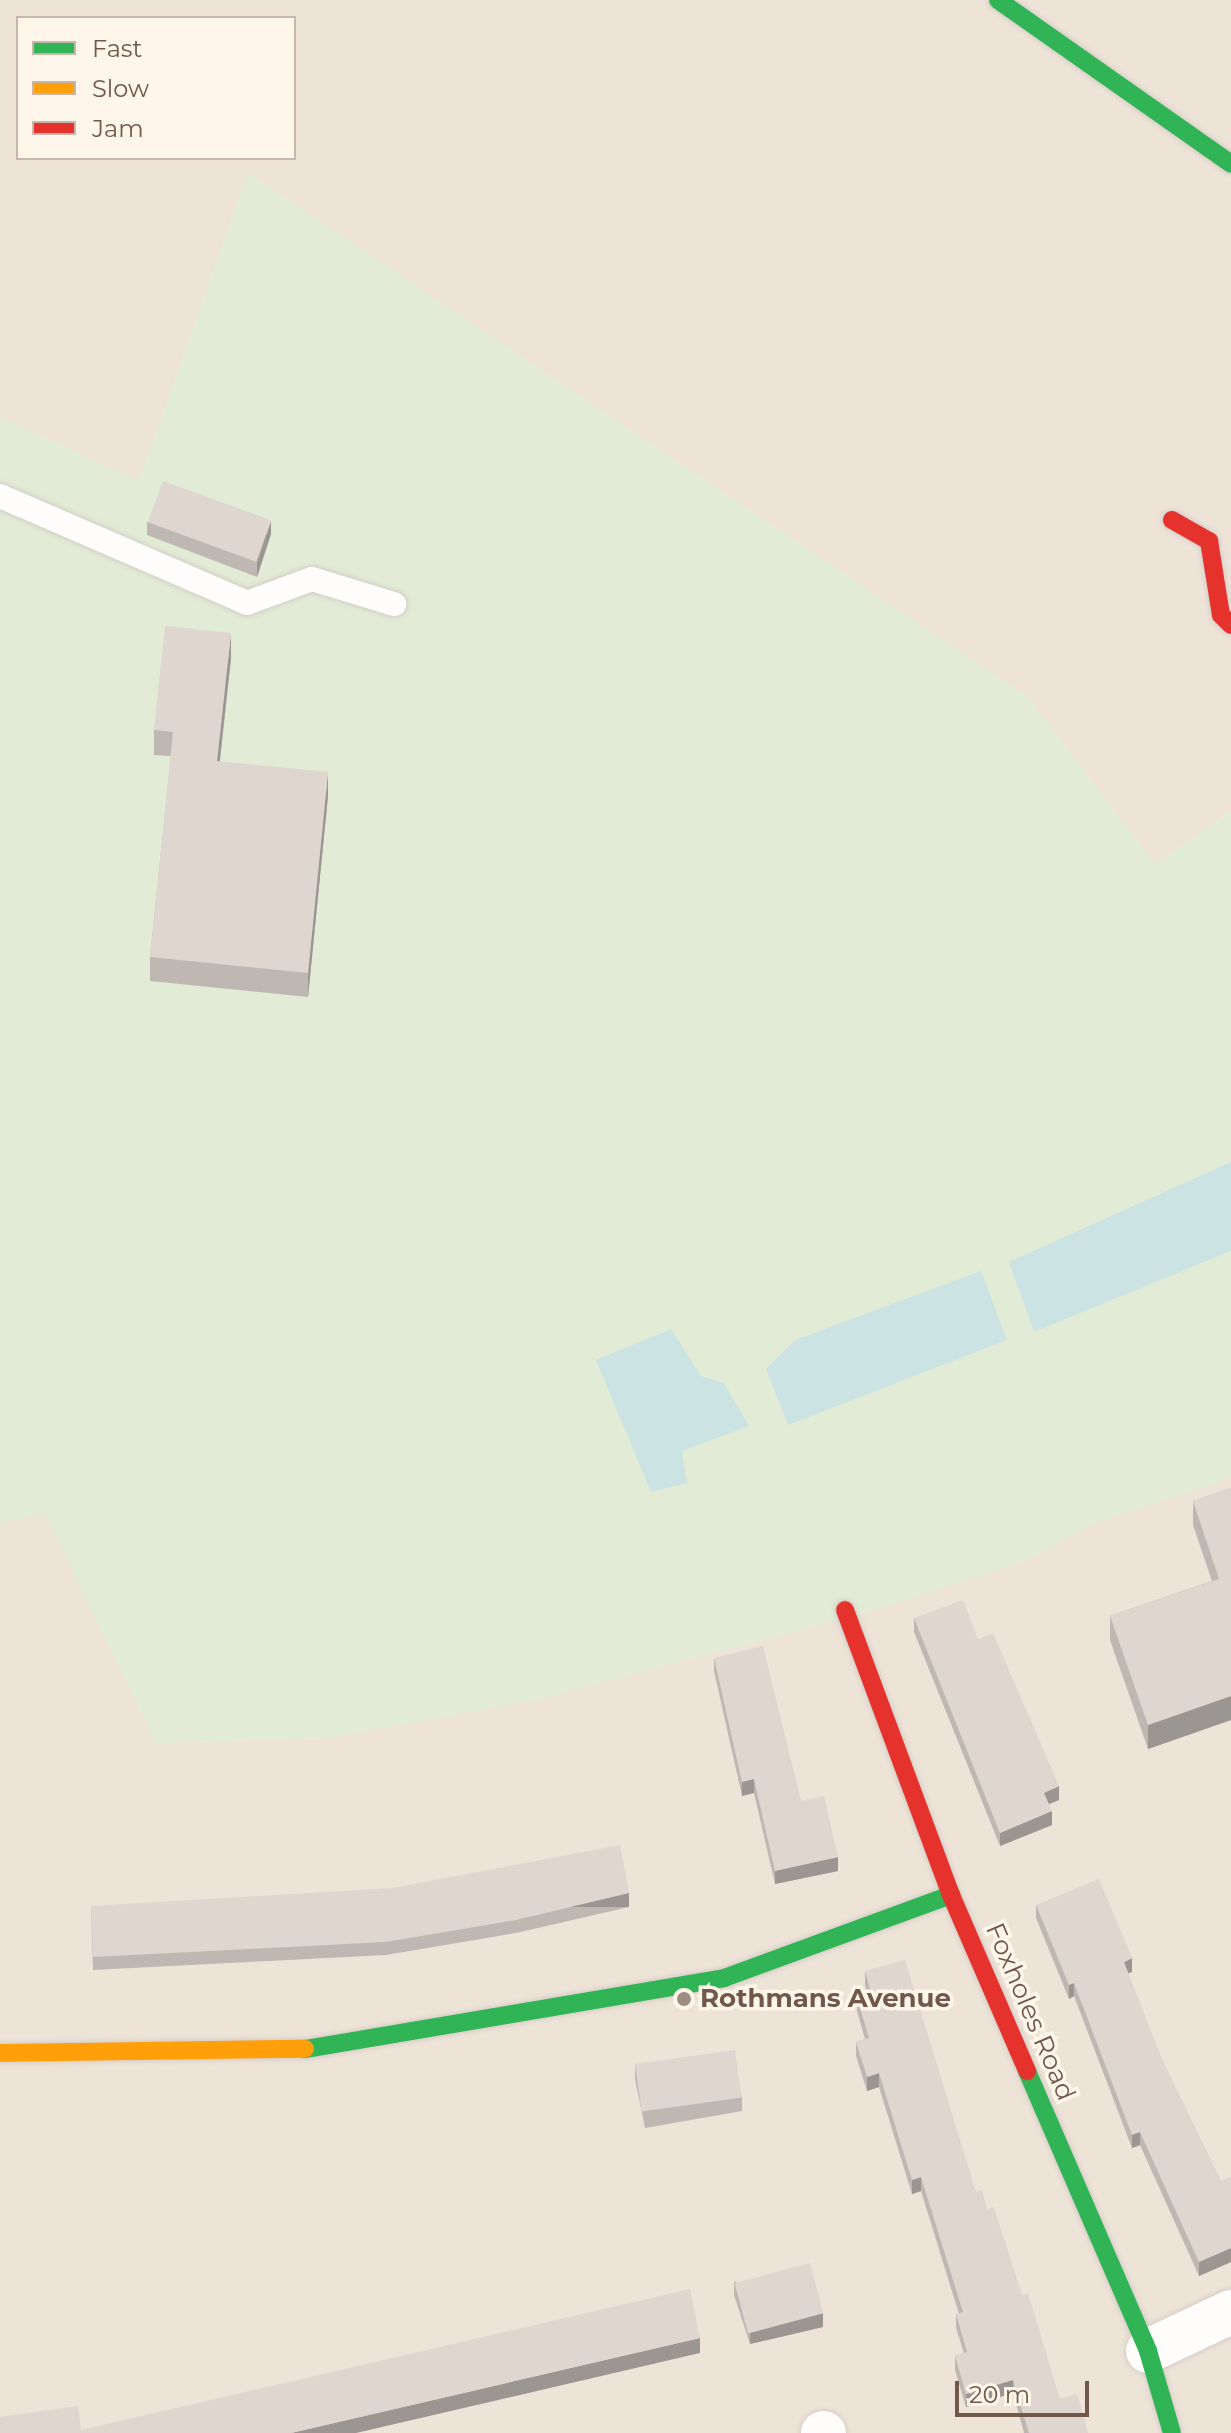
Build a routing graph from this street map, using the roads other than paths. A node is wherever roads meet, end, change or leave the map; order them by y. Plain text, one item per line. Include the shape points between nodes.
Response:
1 (998, 0) edge
2 (1231, 164) edge
3 (0, 496) edge
4 (1172, 520) dead end
5 (394, 604) dead end
6 (1231, 625) edge
7 (845, 1610) dead end
8 (951, 1895) junction
9 (0, 2053) edge
10 (1231, 2312) edge
11 (1148, 2351) junction
12 (1172, 2433) edge

1 - 2 street
3 - 5 lane via 247,603 312,579
4 - 6 street via 1209,541 1221,615
7 - 8 street, Foxholes Road
8 - 9 street via 724,1978 287,2052
8 - 11 street, Foxholes Road
10 - 11 street
11 - 12 street, Foxholes Road

